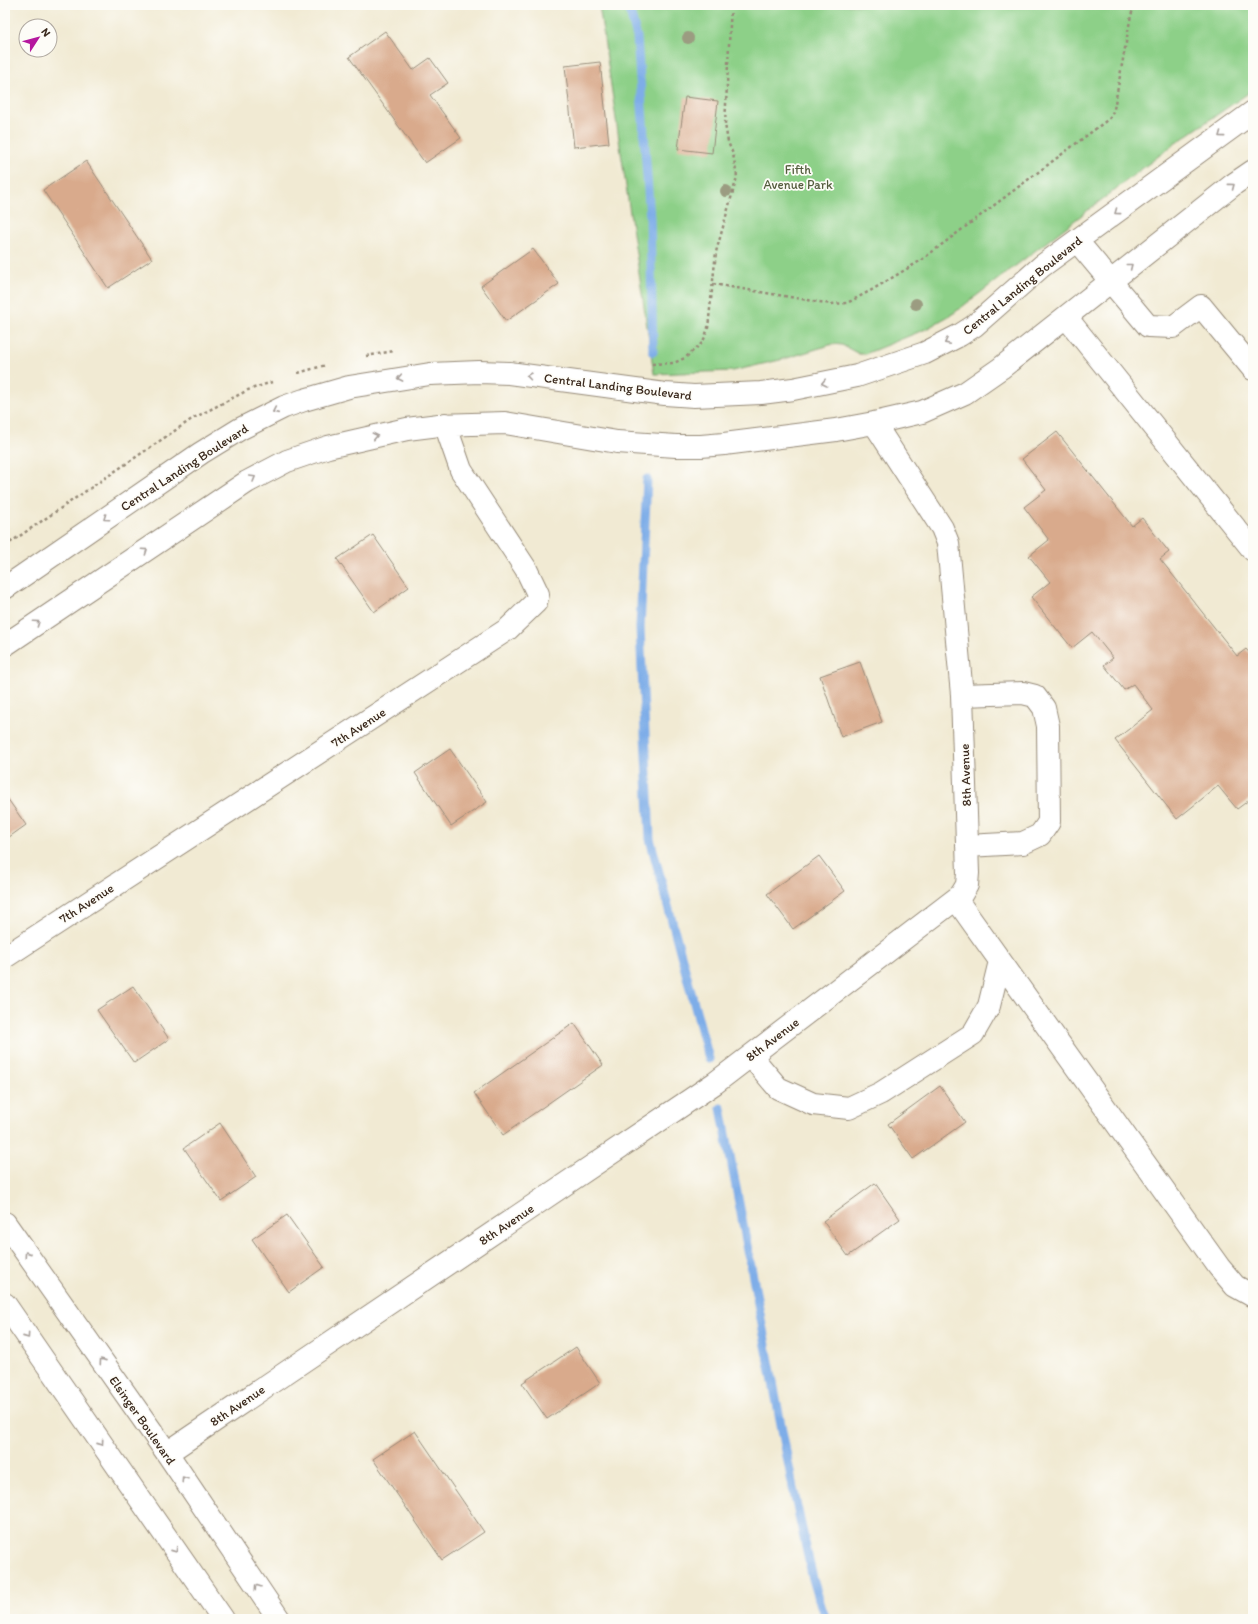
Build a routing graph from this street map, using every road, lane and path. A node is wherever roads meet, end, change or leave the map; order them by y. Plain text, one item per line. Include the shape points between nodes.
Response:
1 (731, 5) edge
2 (1135, 5) edge
3 (1253, 112) edge
4 (1253, 171) edge
5 (1077, 241) junction
6 (1110, 282) junction
7 (712, 284) junction
8 (1066, 317) junction
9 (400, 351) dead end
10 (362, 357) dead end
11 (647, 364) dead end
12 (1253, 369) edge
13 (874, 423) junction
14 (445, 424) junction
15 (1253, 550) edge
16 (5, 588) edge
17 (5, 645) edge
18 (962, 695) junction
19 (967, 846) junction
20 (956, 899) junction
21 (5, 956) edge
22 (1000, 962) junction
23 (751, 1056) junction
24 (5, 1223) edge
25 (1253, 1296) edge
26 (5, 1304) edge
27 (167, 1454) junction
28 (223, 1619) edge
29 (279, 1619) edge

1 - 7 path via 725,124 737,177 716,252
2 - 7 path via 1110,118 920,261 847,303 831,304
3 -> 5 street, Central Landing Boulevard
6 -> 4 street
5 - 6 street
5 -> 16 street, Central Landing Boulevard via 1042,266 974,326 960,335 925,353 892,365 816,385 761,393 694,396 509,373 448,372 349,387 304,400 262,417 201,453
6 - 8 street
6 - 12 street via 1148,326 1174,327 1201,306
7 - 11 path via 708,328 702,343 679,361
8 - 13 street via 965,393 922,412
8 - 15 street
9 - 10 path
13 - 14 street via 701,446 617,442 506,424
13 - 18 street, 8th Avenue via 942,528 948,543
17 -> 14 street via 267,470 328,447 407,429
14 - 21 street, 7th Avenue via 460,470 526,569 538,594 536,602 508,629
18 - 19 street, 8th Avenue
18 - 19 street via 1023,693 1035,696 1044,708 1048,726 1049,822 1040,835 1023,843
19 - 20 street, 8th Avenue via 967,885
20 - 22 street
20 - 23 street, 8th Avenue
22 - 23 street via 989,1006 974,1034 881,1093 849,1108 813,1104 778,1088
22 - 25 street via 1219,1268 1235,1286
23 - 27 street, 8th Avenue via 715,1083
27 -> 24 street, Elsinger Boulevard
26 -> 28 street
29 -> 27 street, Elsinger Boulevard

